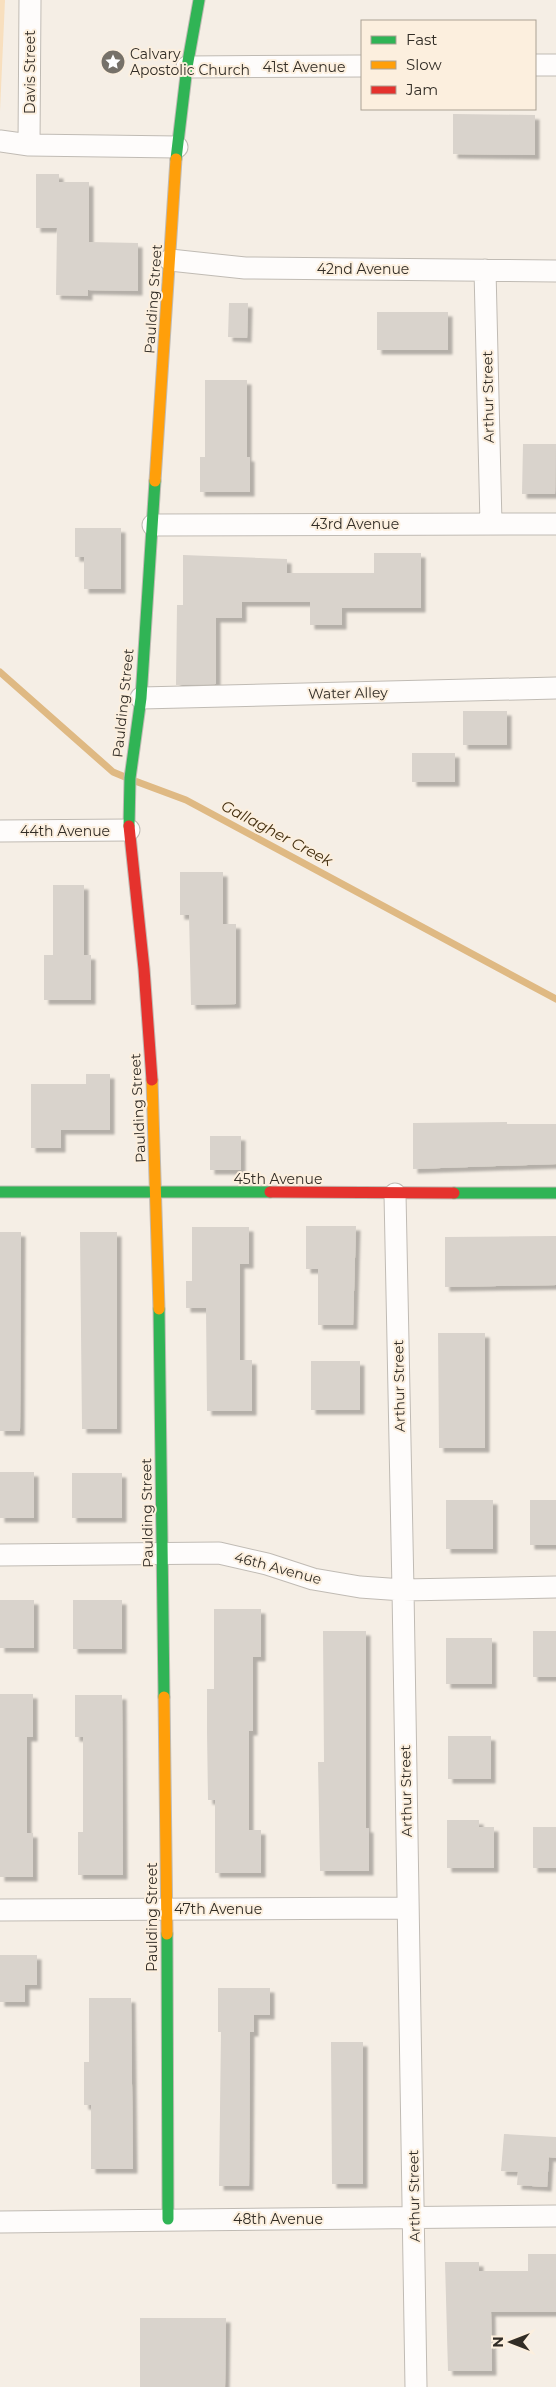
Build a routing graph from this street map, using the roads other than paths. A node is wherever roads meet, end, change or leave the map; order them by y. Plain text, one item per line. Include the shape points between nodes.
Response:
1 (30, 0) edge
2 (198, 0) edge
3 (536, 65) edge
4 (556, 65) edge
5 (361, 66) edge
6 (187, 68) junction
7 (0, 141) edge
8 (29, 144) junction
9 (177, 148) junction
10 (170, 260) junction
11 (485, 270) junction
12 (556, 271) edge
13 (491, 524) junction
14 (556, 524) edge
15 (153, 525) junction
16 (556, 688) edge
17 (141, 698) junction
18 (129, 830) junction
19 (0, 831) edge
20 (0, 1192) edge
21 (157, 1193) junction
22 (556, 1193) edge
23 (395, 1194) junction
24 (162, 1553) junction
25 (0, 1555) edge
26 (556, 1587) edge
27 (403, 1590) junction
28 (407, 1908) junction
29 (167, 1909) junction
30 (0, 1910) edge
31 (556, 2216) edge
32 (414, 2218) junction
33 (168, 2219) junction
34 (0, 2222) edge
35 (416, 2387) edge

1 - 8 street, Davis Street
2 - 6 street, Paulding Street
3 - 4 street
5 - 6 street, 41st Avenue
6 - 9 street, Paulding Street
7 - 8 street
8 - 9 street
9 - 10 street, Paulding Street
10 - 11 street, 42nd Avenue via 246,268
10 - 15 street, Paulding Street
11 - 12 street, 42nd Avenue
11 - 13 street, Arthur Street
13 - 14 street, 43rd Avenue
13 - 15 street, 43rd Avenue
15 - 17 street, Paulding Street
16 - 17 street, Water Alley
17 - 18 street, Paulding Street
18 - 19 street, 44th Avenue
18 - 21 street, Paulding Street via 144,969
20 - 21 street, 45th Avenue
21 - 23 street, 45th Avenue
21 - 24 street, Paulding Street
22 - 23 street, 45th Avenue
23 - 27 street, Arthur Street
24 - 25 street, 46th Avenue
24 - 27 street, 46th Avenue via 219,1554 267,1564 313,1579
24 - 29 street, Paulding Street
26 - 27 street, 46th Avenue
27 - 28 street, Arthur Street
28 - 29 street, 47th Avenue
28 - 32 street, Arthur Street
29 - 30 street, 47th Avenue
29 - 33 street, Paulding Street
31 - 32 street, 48th Avenue
32 - 33 street, 48th Avenue
32 - 35 street, Arthur Street
33 - 34 street, 48th Avenue

